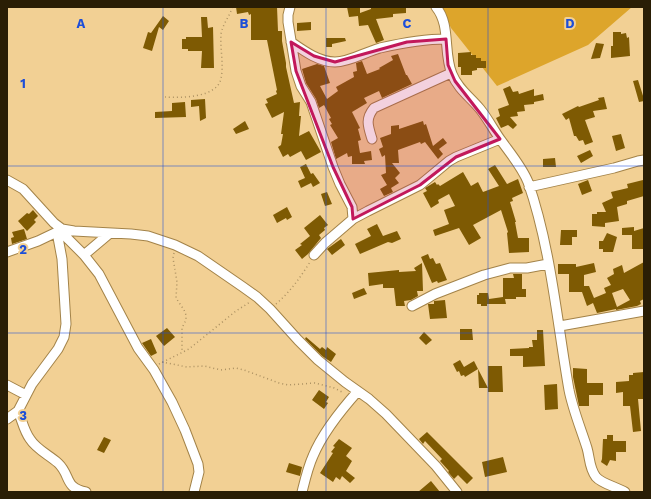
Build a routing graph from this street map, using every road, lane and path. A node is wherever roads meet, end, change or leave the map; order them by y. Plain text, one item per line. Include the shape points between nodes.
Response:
1 (232, 7) edge
2 (290, 7) edge
3 (436, 7) edge
4 (446, 39) junction
5 (291, 42) junction
6 (451, 73) junction
7 (165, 97) dead end
8 (372, 139) dead end
9 (500, 139) junction
10 (644, 160) edge
11 (7, 180) edge
12 (529, 187) junction
13 (353, 220) junction
14 (60, 231) junction
15 (110, 233) junction
16 (175, 245) junction
17 (7, 252) edge
18 (84, 254) junction
19 (314, 255) joint
20 (548, 264) junction
21 (257, 297) junction
22 (412, 306) dead end
23 (270, 309) junction
24 (644, 312) edge
25 (560, 326) junction
26 (182, 353) junction
27 (162, 362) junction
28 (152, 367) junction
29 (7, 384) edge
30 (355, 394) junction
31 (26, 395) junction
32 (18, 411) junction
33 (7, 419) edge
34 (69, 490) edge
35 (86, 492) edge
36 (194, 492) edge
37 (302, 492) edge
38 (457, 492) edge
39 (625, 492) edge

1 - 7 path via 221,34 222,77 219,86 214,90 186,98
2 - 5 street via 288,22
3 - 4 street
4 - 5 street via 407,42 336,62 314,56
4 - 6 street
5 - 13 street via 296,71 340,184 352,207
6 - 8 street via 374,108 368,120
6 - 9 street
9 - 12 street
9 - 13 street via 456,157 420,185
10 - 12 street
11 - 14 street via 23,189
12 - 20 street
13 - 19 street
14 - 15 street
14 - 17 street
14 - 18 street
14 - 31 street via 66,324 64,337
15 - 16 street via 148,236
15 - 18 street
16 - 21 street via 198,256
16 - 26 path via 173,258 178,282 176,298 186,315 182,328
18 - 28 street via 99,274 138,348
19 - 23 path via 296,284
20 - 22 street via 510,268 484,276 435,294
20 - 25 street
21 - 23 street
21 - 26 path
23 - 30 street via 298,340
24 - 25 street
25 - 39 street via 569,391 593,472 597,478
26 - 27 path
27 - 28 path
27 - 30 path via 221,370 236,368 288,385 315,383
28 - 36 street via 172,402 193,450 199,472
29 - 31 street
30 - 37 street via 342,409 313,455
30 - 38 street via 386,414
31 - 32 street
32 - 33 street
32 - 34 street via 34,445 64,470
34 - 35 street

